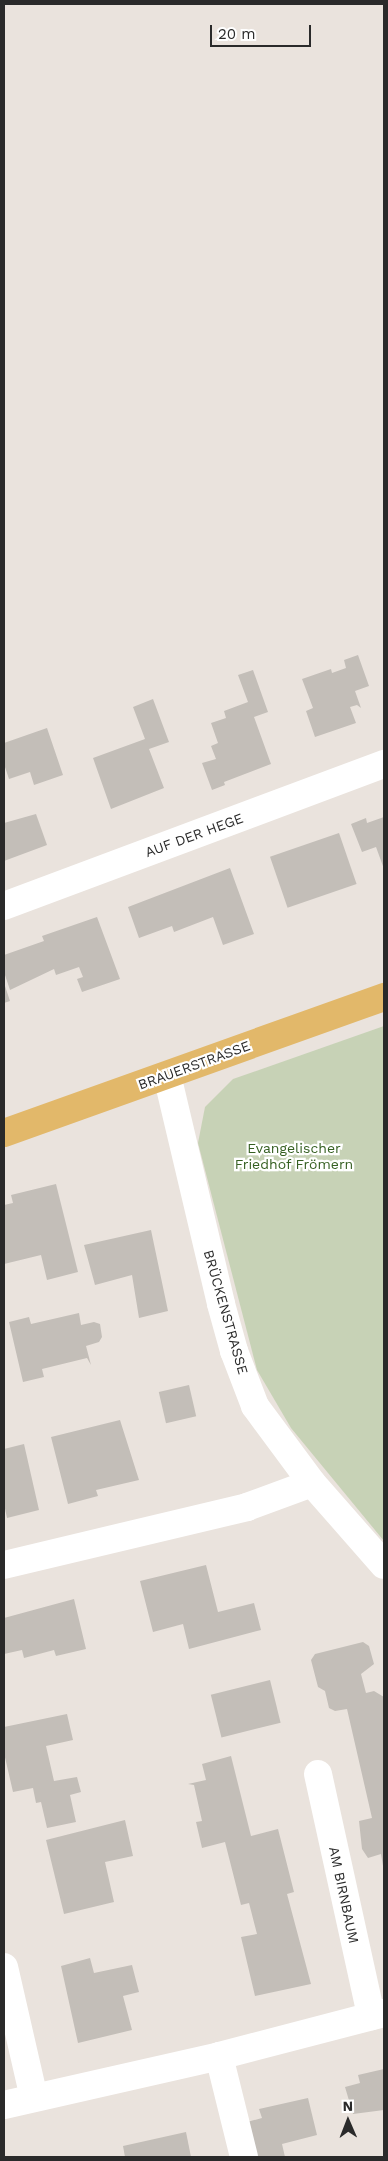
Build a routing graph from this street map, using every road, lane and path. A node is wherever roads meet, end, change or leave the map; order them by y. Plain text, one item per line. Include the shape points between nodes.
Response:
1 (384, 764) edge
2 (4, 906) edge
3 (384, 997) edge
4 (167, 1075) junction
5 (4, 1133) edge
6 (312, 1483) junction
7 (4, 1565) edge
8 (384, 1565) edge
9 (318, 1774) dead end
10 (4, 1967) edge
11 (377, 2014) edge
12 (219, 2056) junction
13 (34, 2098) junction
14 (4, 2105) edge
15 (244, 2157) edge

1 - 2 street, AUF DER HEGE
3 - 4 main road, BRAUERSTRASSE
4 - 5 main road, BRAUERSTRASSE
4 - 6 street, BRÜCKENSTRASSE via 234,1351 255,1406
6 - 7 street via 247,1507
6 - 8 street
9 - 11 street, AM BIRNBAUM
10 - 13 street
11 - 12 street, AM BIRNBAUM
12 - 13 street, AM BIRNBAUM
12 - 15 street
13 - 14 street, AM BIRNBAUM

